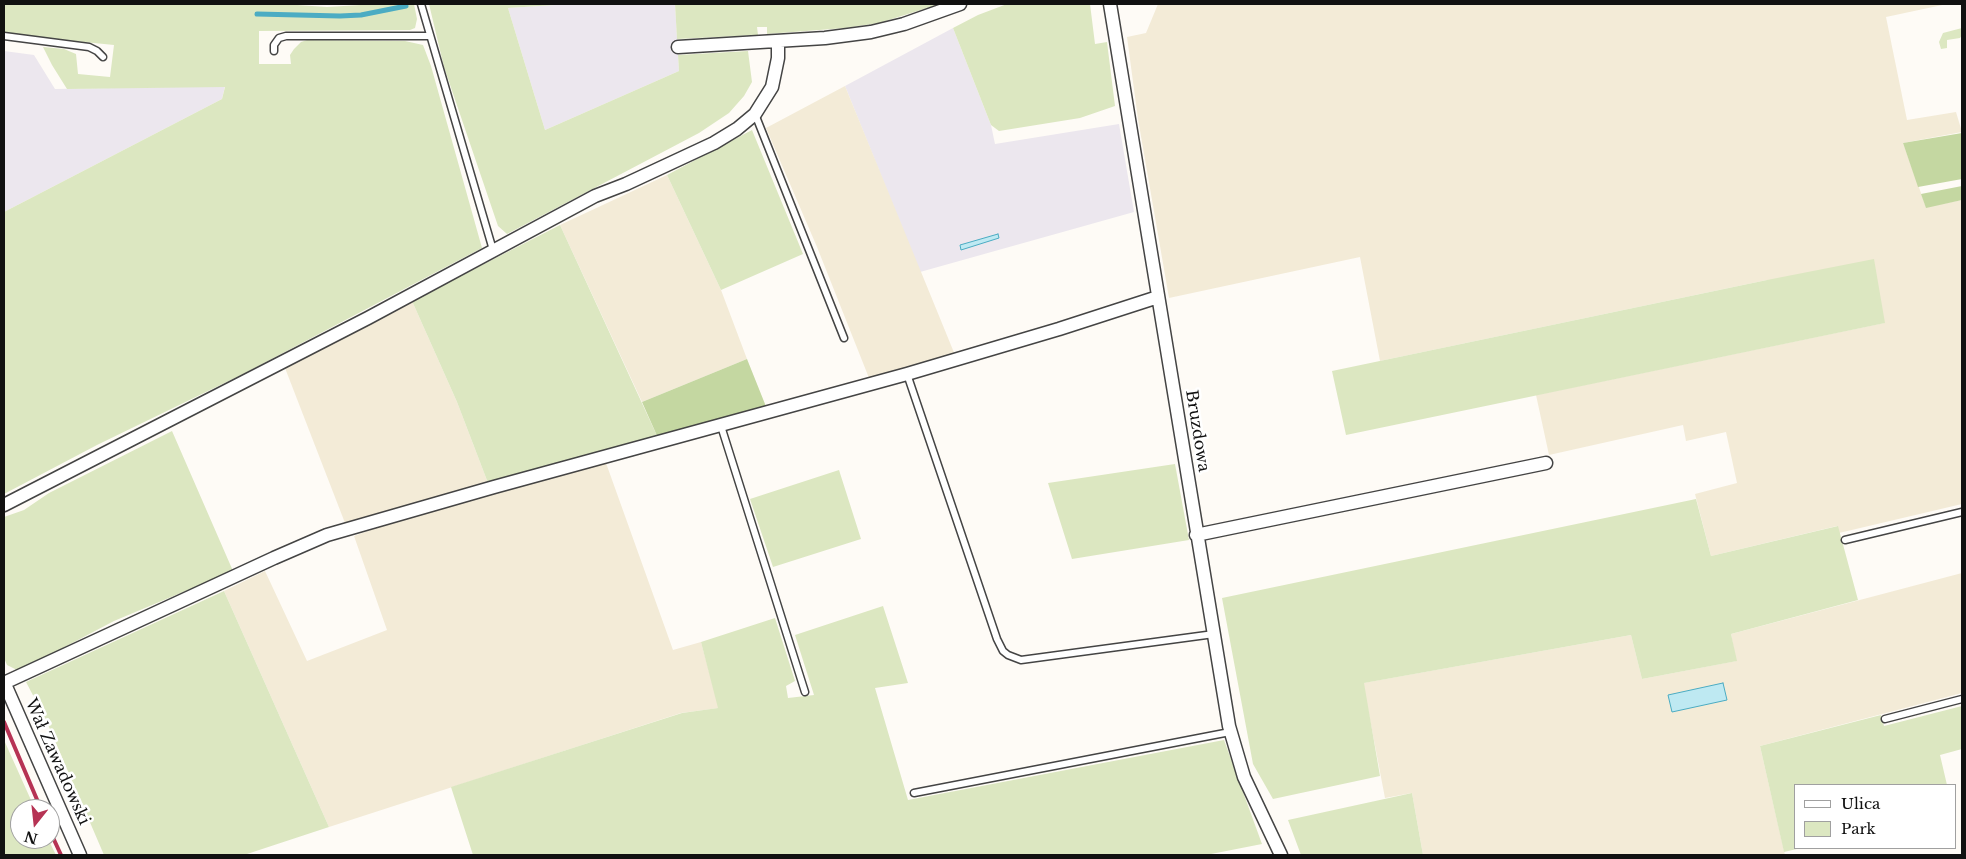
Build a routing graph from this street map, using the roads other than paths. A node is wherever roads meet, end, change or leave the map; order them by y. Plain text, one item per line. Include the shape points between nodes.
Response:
1 (421, 4) edge
2 (960, 4) edge
3 (1110, 4) edge
4 (4, 36) edge
5 (430, 36) junction
6 (778, 40) junction
7 (678, 47) dead end
8 (274, 51) dead end
9 (103, 57) dead end
10 (755, 114) junction
11 (493, 250) junction
12 (1158, 297) junction
13 (844, 338) dead end
14 (908, 374) junction
15 (721, 426) junction
16 (1546, 462) dead end
17 (4, 505) edge
18 (1962, 512) edge
19 (1196, 534) junction
20 (1845, 540) dead end
21 (1214, 634) junction
22 (4, 683) edge
23 (805, 692) dead end
24 (1962, 699) edge
25 (1885, 719) dead end
26 (1230, 732) junction
27 (914, 793) dead end
28 (80, 855) edge
29 (1282, 855) edge

1 - 5 lane
2 - 6 street via 871,32
3 - 12 street, Bruzdowa
4 - 9 lane via 89,47
5 - 8 lane via 286,36 279,38
5 - 11 lane
6 - 7 street
6 - 10 street via 772,87
10 - 11 street via 714,143 596,196
10 - 13 lane
11 - 17 street
12 - 14 street
12 - 19 street, Bruzdowa
14 - 15 street
14 - 21 lane via 997,639 1008,655 1021,660
15 - 22 street via 327,535
15 - 23 lane
16 - 19 street
18 - 20 lane
19 - 21 street, Bruzdowa
21 - 26 street, Bruzdowa
22 - 28 street, Wał Zawadowski
24 - 25 lane
26 - 27 lane
26 - 29 street, Bruzdowa via 1244,777

